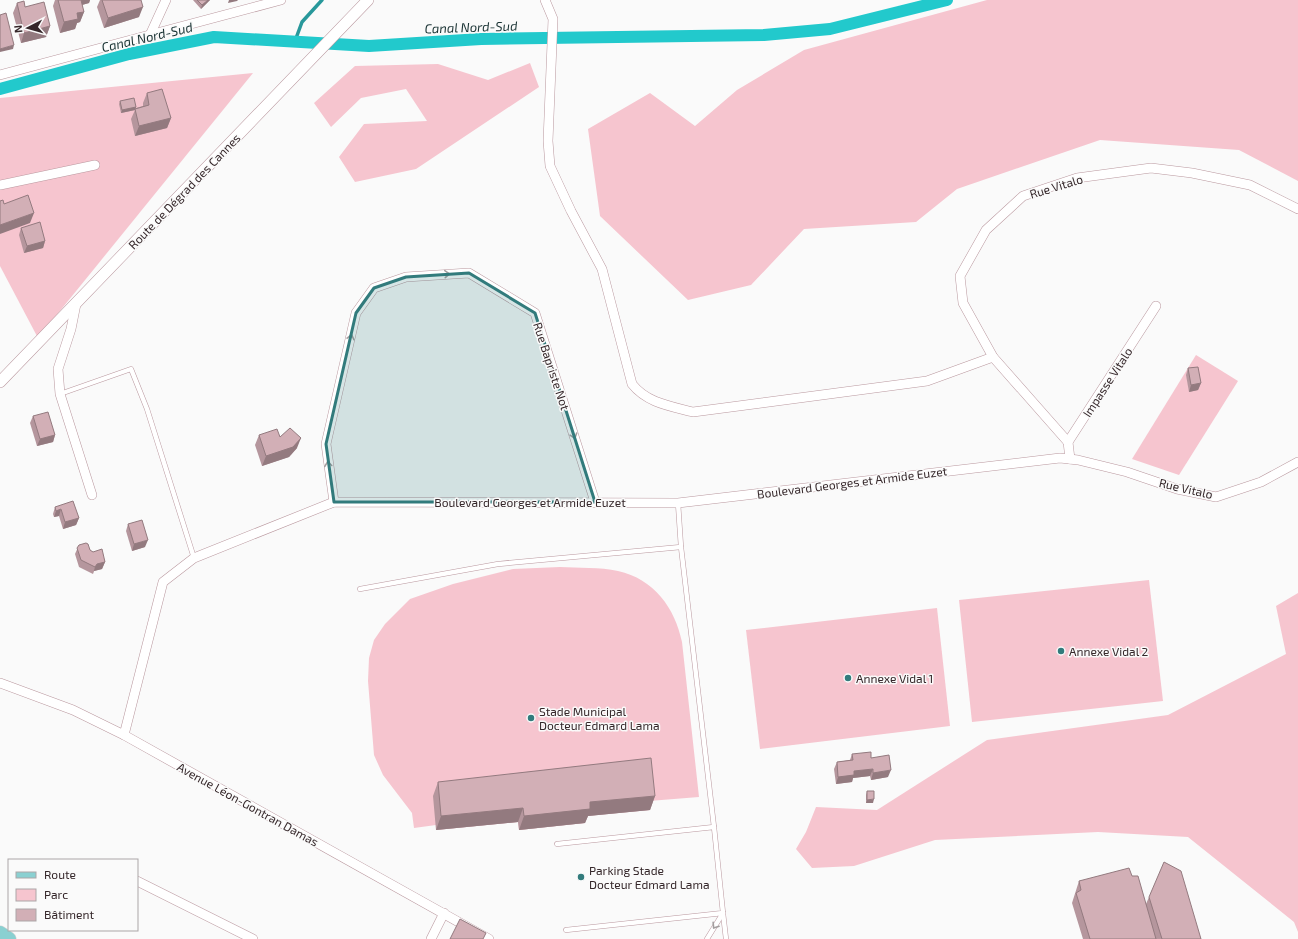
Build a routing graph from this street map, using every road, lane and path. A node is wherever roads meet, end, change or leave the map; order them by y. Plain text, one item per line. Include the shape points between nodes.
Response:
1 (166, 0) edge
2 (280, 0) edge
3 (368, 0) edge
4 (545, 0) edge
5 (150, 35) junction
6 (0, 75) edge
7 (95, 165) dead end
8 (0, 185) edge
9 (1298, 209) edge
10 (76, 304) junction
11 (1156, 306) dead end
12 (993, 357) junction
13 (0, 382) edge
14 (60, 394) junction
15 (1068, 442) junction
16 (1070, 460) junction
17 (1298, 462) edge
18 (92, 494) dead end
19 (334, 502) junction
20 (595, 502) junction
21 (678, 503) junction
22 (680, 547) junction
23 (194, 558) junction
24 (360, 589) dead end
25 (0, 683) edge
26 (124, 735) junction
27 (714, 827) junction
28 (557, 844) dead end
29 (138, 882) edge
30 (444, 913) junction
31 (723, 913) junction
32 (566, 930) dead end
33 (0, 933) edge
34 (10, 939) edge
35 (253, 939) edge
36 (431, 939) edge
37 (489, 939) edge
38 (707, 939) edge
39 (726, 939) edge

1 - 5 street
2 - 5 street
3 - 10 street, Route de Dégrad des Cannes
4 - 12 street via 553,19 548,141 550,166 602,270 632,384 640,394 657,402 693,412 926,381
5 - 6 street
7 - 8 street
9 - 12 street, Rue Vitalo via 1250,185 1192,173 1151,168 1077,178 1023,196 986,230 960,276 963,303
10 - 13 street, Route de Dégrad des Cannes
10 - 14 street via 58,369
11 - 15 street, Impasse Vitalo
12 - 15 street, Rue Vitalo
14 - 18 street
14 - 23 lane via 131,369 147,409
15 - 16 street
16 - 17 street, Rue Vitalo via 1127,472 1177,489 1216,496 1261,482
16 - 21 street, Boulevard Georges et Armide Euzet via 1053,459
19 - 20 street, Boulevard Georges et Armide Euzet
19 -> 20 street, Rue Bapriste Not via 326,444 356,313 374,288 406,277 469,273 535,313
19 - 23 street, Boulevard Georges et Armide Euzet
20 - 21 street, Boulevard Georges et Armide Euzet
21 - 22 lane
22 - 24 lane via 498,564
22 - 27 lane
23 - 26 street, Boulevard Georges et Armide Euzet via 163,582
25 - 26 street, Avenue Léon-Gontran Damas via 72,710
26 - 30 street, Avenue Léon-Gontran Damas
27 - 28 lane
27 - 31 lane
29 - 35 street
30 - 36 street
30 - 37 street, Avenue Léon-Gontran Damas
31 - 32 lane
31 -> 38 lane
31 - 39 lane
33 - 34 main road

